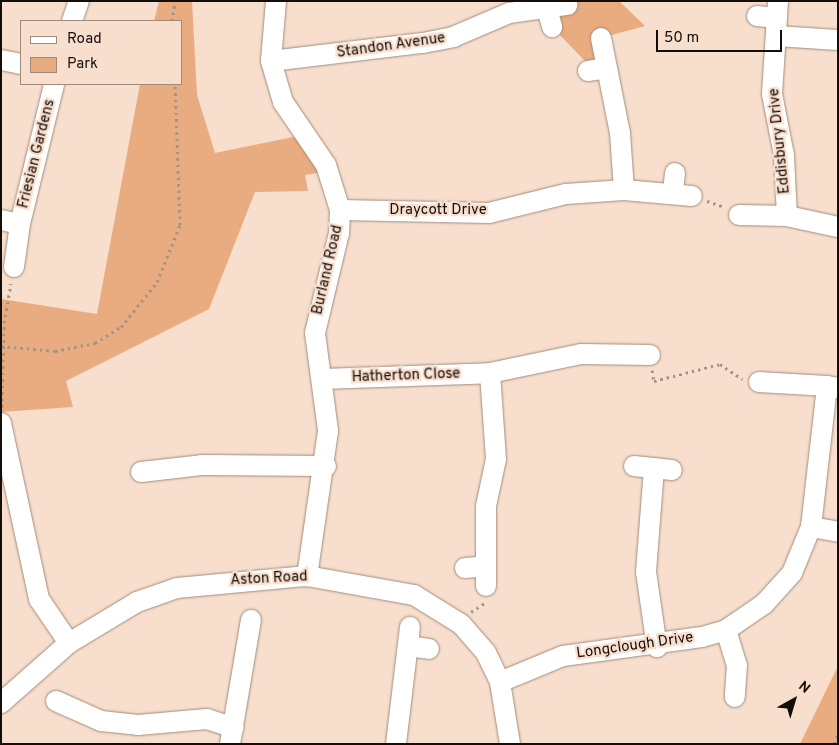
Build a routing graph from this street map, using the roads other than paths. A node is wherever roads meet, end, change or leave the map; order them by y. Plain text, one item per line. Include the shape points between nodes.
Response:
1 (79, 1) edge
2 (276, 1) edge
3 (555, 14) dead end
4 (772, 18) edge
5 (72, 20) edge
6 (601, 38) dead end
7 (838, 40) edge
8 (1, 60) edge
9 (271, 61) junction
10 (20, 64) edge
11 (54, 85) edge
12 (624, 190) junction
13 (692, 196) road end
14 (340, 210) junction
15 (740, 215) road end
16 (787, 216) junction
17 (10, 222) edge
18 (838, 227) edge
19 (14, 267) road end
20 (650, 355) road end
21 (490, 373) junction
22 (322, 379) junction
23 (760, 382) road end
24 (832, 387) edge
25 (1, 424) edge
26 (326, 466) junction
27 (654, 468) dead end
28 (140, 472) dead end
29 (7, 486) edge
30 (811, 527) junction
31 (838, 532) edge
32 (465, 568) dead end
33 (307, 576) junction
34 (251, 620) dead end
35 (726, 630) junction
36 (69, 643) junction
37 (657, 646) junction
38 (430, 649) dead end
39 (500, 682) junction
40 (735, 697) dead end
41 (56, 701) dead end
42 (1, 703) edge
43 (232, 736) edge
44 (396, 744) edge
45 (510, 744) edge

1 - 5 street
2 - 9 street, Burland Road
3 - 9 street, Standon Avenue via 509,13 453,37 424,44
4 - 7 street, Eddisbury Drive
4 - 16 street, Eddisbury Drive via 772,94 784,155
6 - 12 street via 598,69 620,133
8 - 10 street
9 - 14 street, Burland Road via 283,102
11 - 17 street, Friesian Gardens
12 - 13 street, Draycott Drive via 674,183
12 - 14 street, Draycott Drive via 566,194 489,213
14 - 22 street, Burland Road via 339,233 314,333
15 - 16 street, Eddisbury Drive
16 - 18 street, Eddisbury Drive
17 - 19 street, Friesian Gardens
20 - 21 street, Hatherton Close via 581,354
21 - 22 street, Hatherton Close
21 - 32 street via 496,459 486,506 486,576
22 - 26 street, Burland Road via 328,431
23 - 24 street, Longclough Drive
24 - 30 street, Longclough Drive
25 - 29 street
26 - 28 street via 202,465
26 - 33 street, Burland Road
27 - 37 street via 646,572
29 - 36 street via 39,599
30 - 31 street
30 - 35 street, Longclough Drive via 792,573 764,604
33 - 36 street, Aston Road via 177,588 102,620
33 - 39 street, Aston Road via 414,595 461,624 486,653
34 - 43 street
35 - 37 street, Longclough Drive
35 - 40 street via 737,665
36 - 42 street, Aston Road
37 - 39 street, Longclough Drive via 564,656
38 - 44 street via 409,636
39 - 45 street, Aston Road
41 - 43 street via 101,721 138,726 207,719

